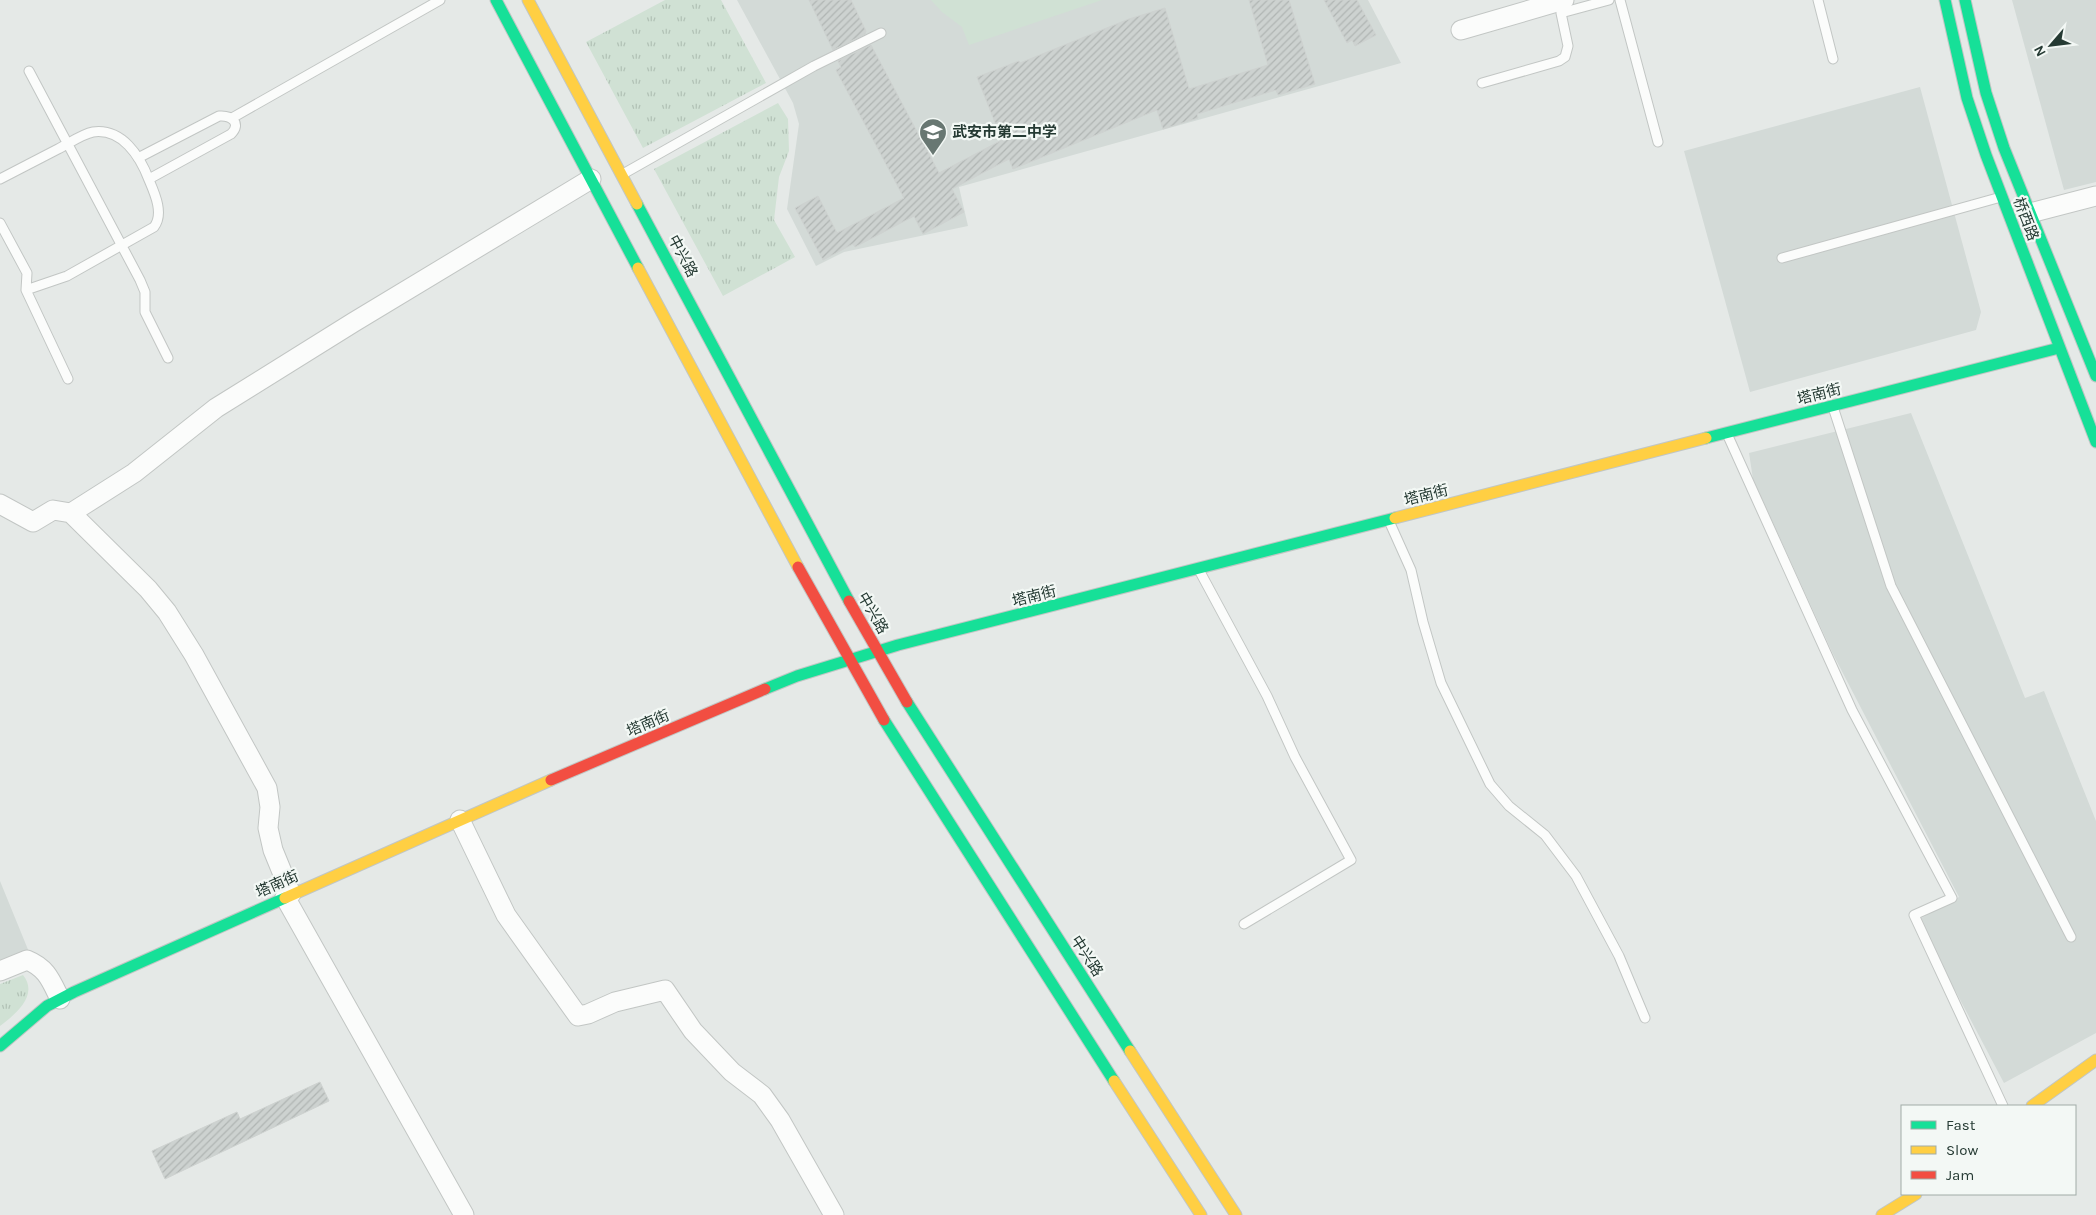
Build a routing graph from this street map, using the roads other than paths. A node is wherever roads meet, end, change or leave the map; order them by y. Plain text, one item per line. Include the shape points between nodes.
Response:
1 (440, 0) edge
2 (496, 0) edge
3 (528, 0) edge
4 (1564, 0) edge
5 (1609, 0) edge
6 (1620, 0) edge
7 (1818, 0) edge
8 (1945, 0) edge
9 (1965, 0) edge
10 (1461, 30) dead end
11 (881, 32) dead end
12 (1834, 59) dead end
13 (28, 71) dead end
14 (1482, 84) dead end
15 (232, 118) junction
16 (1658, 142) dead end
17 (68, 144) junction
18 (138, 158) junction
19 (622, 174) junction
20 (149, 178) junction
21 (0, 179) edge
22 (591, 179) junction
23 (2096, 196) edge
24 (2001, 197) junction
25 (2030, 213) junction
26 (0, 223) edge
27 (122, 245) junction
28 (1782, 258) dead end
29 (26, 290) junction
30 (2058, 348) junction
31 (168, 358) dead end
32 (2096, 376) edge
33 (68, 379) dead end
34 (1833, 406) junction
35 (1726, 433) junction
36 (2096, 442) edge
37 (0, 504) edge
38 (71, 513) junction
39 (1388, 521) junction
40 (1198, 569) junction
41 (878, 652) junction
42 (849, 660) junction
43 (460, 820) junction
44 (288, 896) junction
45 (1244, 924) dead end
46 (2071, 937) dead end
47 (0, 971) edge
48 (60, 999) junction
49 (1645, 1018) dead end
50 (0, 1046) edge
51 (2096, 1060) edge
52 (2003, 1105) edge
53 (2033, 1105) edge
54 (1914, 1195) edge
55 (464, 1215) edge
56 (834, 1215) edge
57 (1201, 1215) edge
58 (1236, 1215) edge
59 (1882, 1215) edge

1 - 15 lane
2 - 22 main road
3 - 19 main road, 中兴路
4 - 10 street
5 - 14 lane via 1561,13 1568,46 1565,57
6 - 16 lane
7 - 12 lane
8 - 24 main road, 桥西路 via 1967,98
9 - 25 main road, 桥西路 via 1986,93
11 - 19 lane
13 - 17 lane
15 - 18 lane via 219,116
15 - 20 lane via 236,125 230,134
17 - 18 lane via 91,132 112,134 124,140
17 - 21 lane
17 - 27 lane
18 - 20 lane
19 - 41 main road, 中兴路
20 - 27 lane via 159,221
22 - 38 street via 216,408 134,473
22 - 42 main road
23 - 25 street
24 - 28 lane
24 - 30 main road, 桥西路
25 - 32 main road, 桥西路
26 - 29 lane via 26,273
27 - 29 lane via 67,276
27 - 31 lane via 146,292 145,312
29 - 33 lane
30 - 34 main road, 塔南街
30 - 36 main road, 桥西路
34 - 35 main road, 塔南街
34 - 46 lane via 1890,586
35 - 39 main road, 塔南街
35 - 52 lane via 1852,710 1952,898 1914,915
37 - 38 street via 33,522 53,510
38 - 44 street via 148,588 194,654 267,788 270,807 268,828
39 - 40 main road, 塔南街
39 - 49 lane via 1411,570 1441,683 1490,784 1509,806 1545,835 1576,876 1619,956
40 - 41 main road, 塔南街
40 - 45 lane via 1351,860
41 - 42 main road, 塔南街
41 - 58 main road, 中兴路 via 924,731
42 - 43 main road, 塔南街 via 797,676
42 - 57 main road via 899,746
43 - 44 main road, 塔南街
43 - 56 street via 506,915 578,1016 615,1002 665,990 693,1030 732,1072 762,1095 780,1120
44 - 48 main road, 塔南街
44 - 55 street
47 - 48 street via 27,960 35,963 45,970
48 - 50 main road, 塔南街
51 - 53 main road
54 - 59 main road

